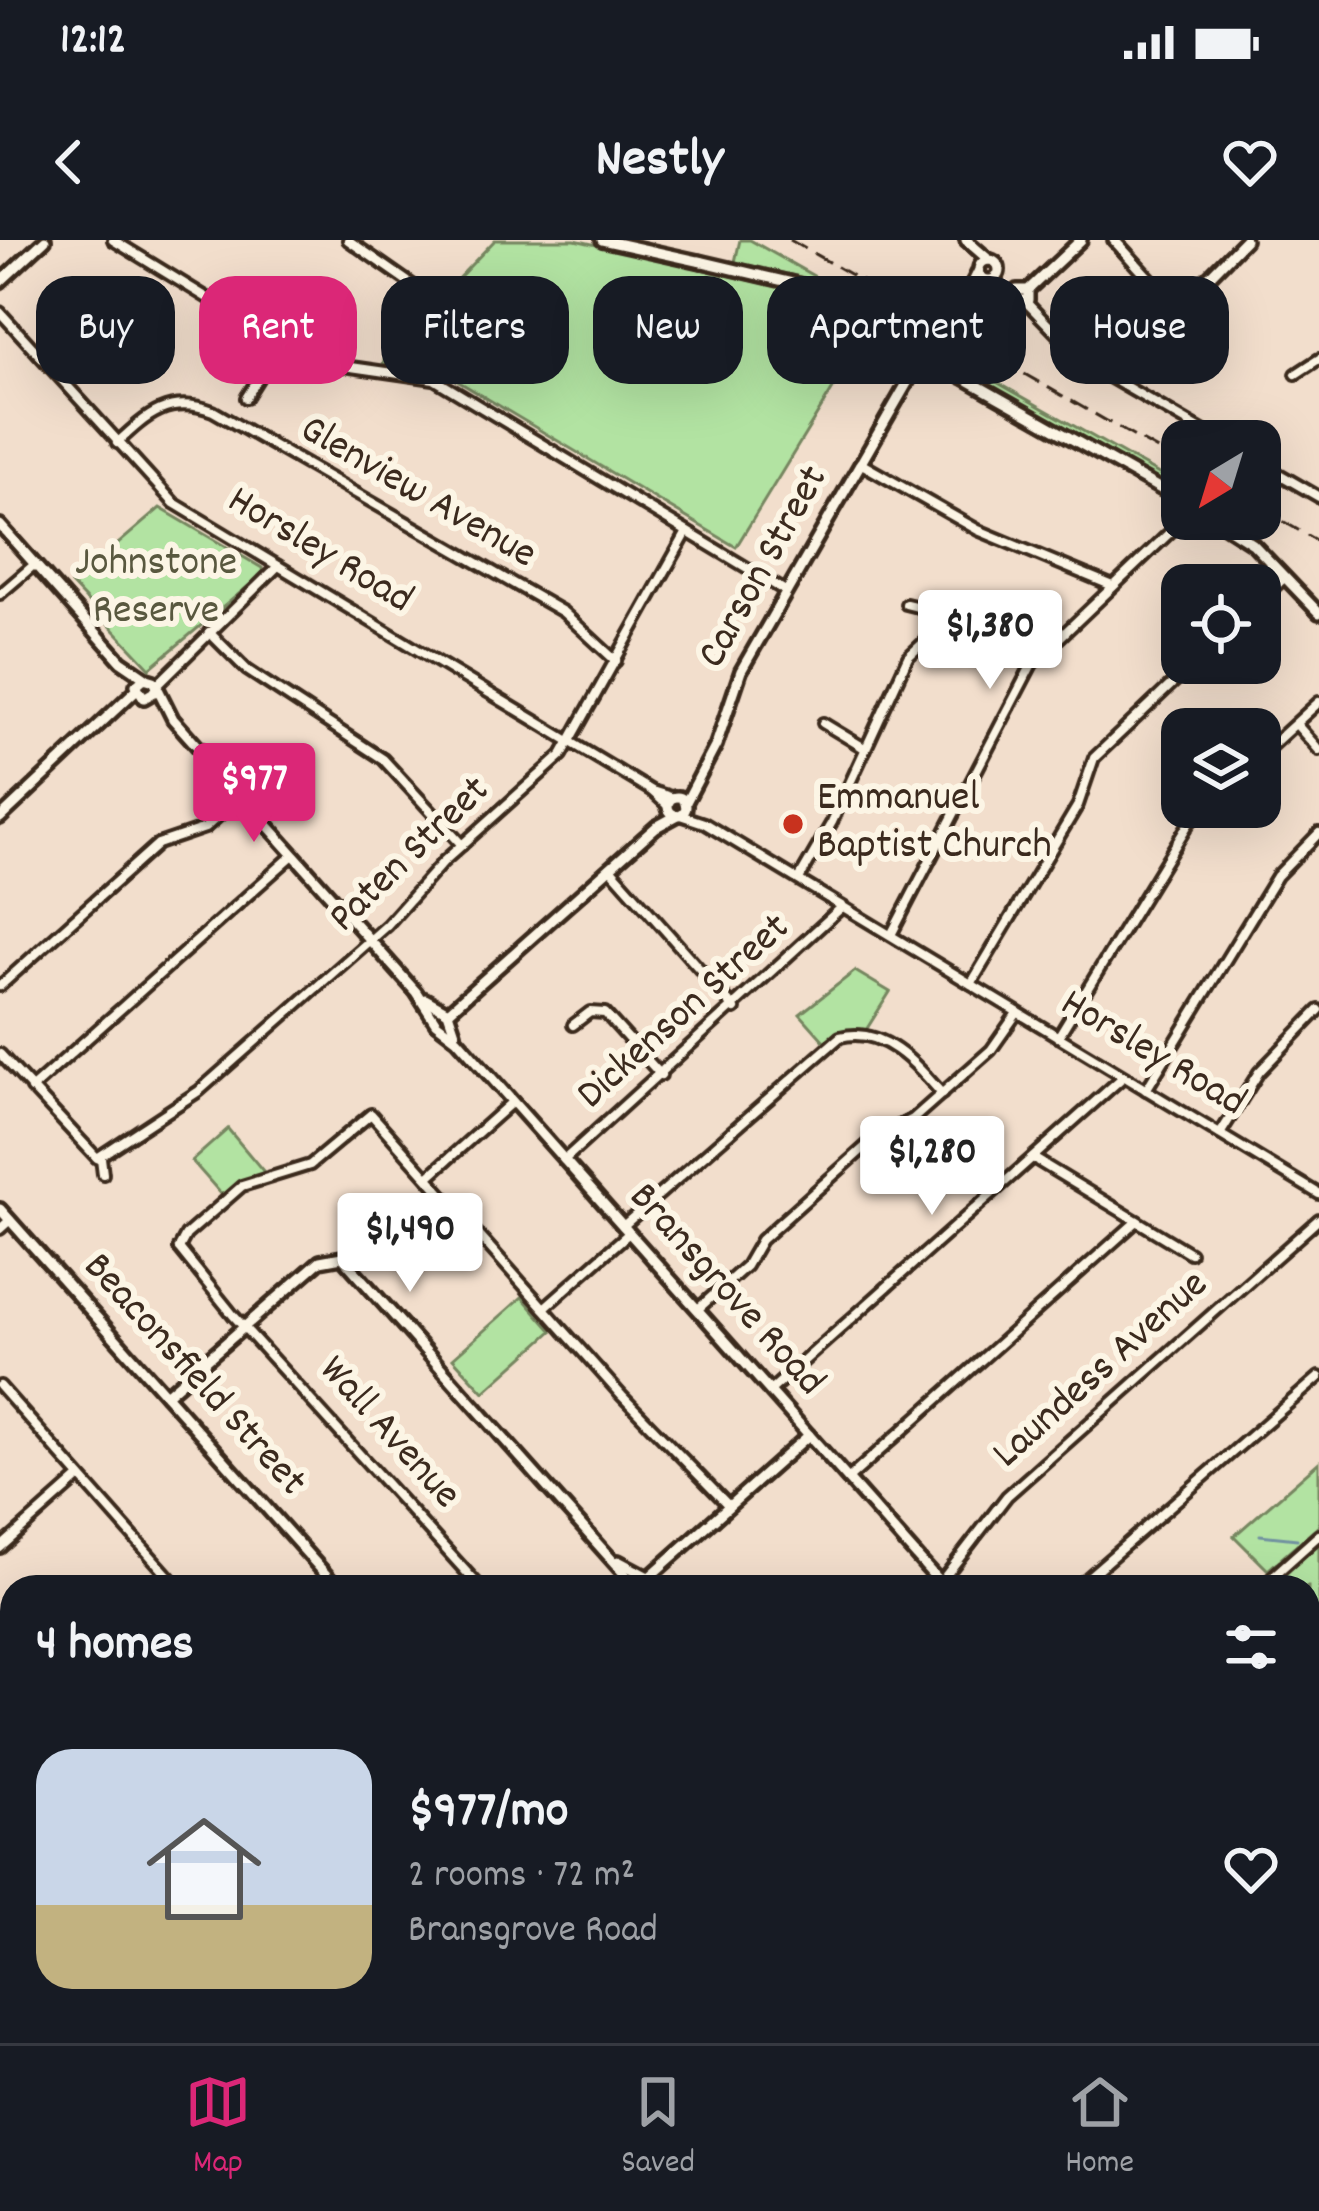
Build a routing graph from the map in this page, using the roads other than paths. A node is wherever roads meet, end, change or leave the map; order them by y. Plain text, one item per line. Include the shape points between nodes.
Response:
1 (46, 240) edge
2 (113, 240) edge
3 (348, 240) edge
4 (602, 240) edge
5 (965, 240) edge
6 (1081, 240) edge
7 (1114, 240) edge
8 (1245, 240) edge
9 (983, 265) junction
10 (400, 276) edge
11 (978, 276) edge
12 (993, 276) joint
13 (767, 277) edge
14 (0, 282) edge
15 (1026, 290) edge
16 (199, 292) edge
17 (1026, 299) edge
18 (0, 311) edge
19 (1319, 359) edge
20 (357, 368) edge
21 (1296, 374) dead end
22 (255, 384) edge
23 (909, 384) edge
24 (914, 384) edge
25 (975, 384) edge
26 (904, 392) junction
27 (246, 398) dead end
28 (1184, 420) edge
29 (117, 443) junction
30 (860, 463) junction
31 (1281, 476) edge
32 (1161, 489) edge
33 (1319, 497) edge
34 (0, 525) edge
35 (687, 532) junction
36 (1161, 540) edge
37 (1248, 540) edge
38 (34, 564) junction
39 (278, 566) junction
40 (1285, 577) junction
41 (1281, 581) edge
42 (1112, 586) junction
43 (787, 592) junction
44 (0, 594) edge
45 (906, 604) dead end
46 (1319, 613) edge
47 (948, 625) junction
48 (209, 632) junction
49 (1036, 659) junction
50 (616, 661) junction
51 (1172, 684) edge
52 (146, 688) junction
53 (1319, 702) edge
54 (824, 723) dead end
55 (1296, 724) junction
56 (1281, 737) edge
57 (572, 743) junction
58 (866, 749) junction
59 (1319, 750) edge
60 (241, 796) junction
61 (677, 806) junction
62 (0, 818) edge
63 (1186, 828) edge
64 (1319, 833) edge
65 (462, 845) junction
66 (293, 855) junction
67 (610, 868) junction
68 (799, 879) junction
69 (842, 908) junction
70 (891, 935) junction
71 (370, 940) junction
72 (971, 984) junction
73 (0, 986) edge
74 (416, 992) junction
75 (735, 1009) junction
76 (1319, 1010) edge
77 (1017, 1013) junction
78 (447, 1014) junction
79 (436, 1021) junction
80 (573, 1025) dead end
81 (1058, 1037) junction
82 (457, 1040) junction
83 (0, 1054) edge
84 (661, 1075) junction
85 (1124, 1077) junction
86 (31, 1089) junction
87 (1146, 1090) junction
88 (942, 1094) junction
89 (512, 1102) junction
90 (1220, 1134) junction
91 (101, 1158) junction
92 (1033, 1158) junction
93 (564, 1160) junction
94 (103, 1174) dead end
95 (428, 1177) junction
96 (1317, 1189) edge
97 (0, 1209) edge
98 (1319, 1219) edge
99 (10, 1220) junction
100 (1137, 1221) junction
101 (0, 1228) edge
102 (626, 1230) junction
103 (1190, 1253) dead end
104 (544, 1308) junction
105 (698, 1309) junction
106 (245, 1326) junction
107 (1319, 1377) edge
108 (0, 1386) edge
109 (770, 1391) junction
110 (166, 1395) junction
111 (809, 1435) junction
112 (80, 1477) junction
113 (848, 1479) junction
114 (729, 1506) junction
115 (1319, 1535) edge
116 (1, 1545) edge
117 (618, 1562) junction
118 (167, 1575) edge
119 (326, 1575) edge
120 (469, 1575) edge
121 (628, 1575) edge
122 (644, 1575) edge
123 (650, 1575) edge
124 (933, 1575) edge
125 (949, 1575) edge
126 (1092, 1575) edge
127 (1274, 1575) edge

1 - 14 street
2 - 16 street
3 - 10 street
4 - 13 street
5 - 9 street
6 - 15 street
7 - 8 street via 1139,266 1183,291
9 - 11 street, Carson Street
9 - 12 street
9 - 12 street
17 - 28 street via 1076,356
18 - 29 street, Horsley Road
19 - 21 street
20 - 35 street via 434,379
22 - 27 street
23 - 26 street, Carson Street
24 - 26 street, Carson Street
25 - 32 street
26 - 30 street, Carson Street
29 - 39 street, Horsley Road via 174,503
29 - 50 street, Glenview Avenue via 173,403 213,410 562,612
30 - 42 street via 978,530
30 - 43 street, Carson Street
31 - 33 street
34 - 38 street, Bransgrove Road
35 - 43 street
35 - 50 street, Paten Street
36 - 42 street
37 - 40 street
38 - 44 street
38 - 52 street, Bransgrove Road
39 - 48 street
39 - 57 street, Horsley Road
40 - 41 street
40 - 46 street
42 - 49 street
43 - 61 street, Carson Street via 741,671 716,745
45 - 47 street via 935,611
47 - 49 street
47 - 58 street via 908,657
48 - 52 street
48 - 65 street via 247,670 383,759
49 - 70 street
50 - 57 street, Paten Street
51 - 72 street via 1094,758 1078,805
52 - 60 street, Bransgrove Road
52 - 62 street
53 - 55 street
54 - 58 street
55 - 56 street
55 - 59 street
57 - 61 street, Horsley Road
57 - 65 street, Paten Street
58 - 68 street
60 - 66 street, Bransgrove Road
60 - 73 street via 205,828 158,844
61 - 67 street, Carson Street
61 - 68 street, Horsley Road
63 - 81 street
64 - 87 street via 1277,876
65 - 71 street, Paten Street
66 - 71 street, Bransgrove Road
66 - 86 street
67 - 75 street
67 - 78 street, Carson Street
68 - 69 street, Horsley Road
69 - 70 street, Horsley Road
69 - 75 street, Dickenson Street
70 - 72 street, Horsley Road
71 - 74 street, Bransgrove Road
71 - 91 street, Paten Street via 195,1094
72 - 77 street, Horsley Road
74 - 78 street, Bransgrove Road
74 - 79 street, Bransgrove Road
75 - 84 street, Dickenson Street
76 - 90 street via 1259,1072
77 - 81 street, Horsley Road
77 - 88 street via 997,1044
78 - 79 street, Carson Street
78 - 82 street, Bransgrove Road
79 - 82 street, Bransgrove Road
80 - 84 street via 590,1012 605,1013
81 - 85 street, Horsley Road
82 - 89 street, Bransgrove Road
83 - 86 street
84 - 93 street, Dickenson Street
85 - 87 street, Horsley Road
85 - 92 street
86 - 91 street via 88,1155
87 - 90 street, Horsley Road
88 - 102 street via 879,1039 840,1037
88 - 105 street via 875,1138 760,1240 746,1266
89 - 93 street, Bransgrove Road
89 - 95 street
90 - 96 street, Horsley Road
91 - 94 street
92 - 100 street
92 - 109 street
93 - 102 street, Bransgrove Road
95 - 104 street
95 - 106 street, Wall Avenue via 370,1114 310,1165 242,1186 174,1248
97 - 99 street, Beaconsfield Street
98 - 125 street, Laundess Avenue via 1010,1493
99 - 101 street
99 - 110 street, Beaconsfield Street
100 - 103 street
100 - 113 street
102 - 104 street
102 - 105 street, Bransgrove Road
104 - 114 street
105 - 109 street, Bransgrove Road
106 - 110 street
106 - 117 street via 320,1261 345,1258
106 - 120 street, Wall Avenue
107 - 126 street
108 - 112 street
109 - 111 street, Bransgrove Road
110 - 119 street, Beaconsfield Street
111 - 113 street, Bransgrove Road
111 - 114 street
112 - 116 street
112 - 118 street
113 - 124 street, Bransgrove Road
114 - 123 street
115 - 127 street
117 - 121 street
117 - 122 street

